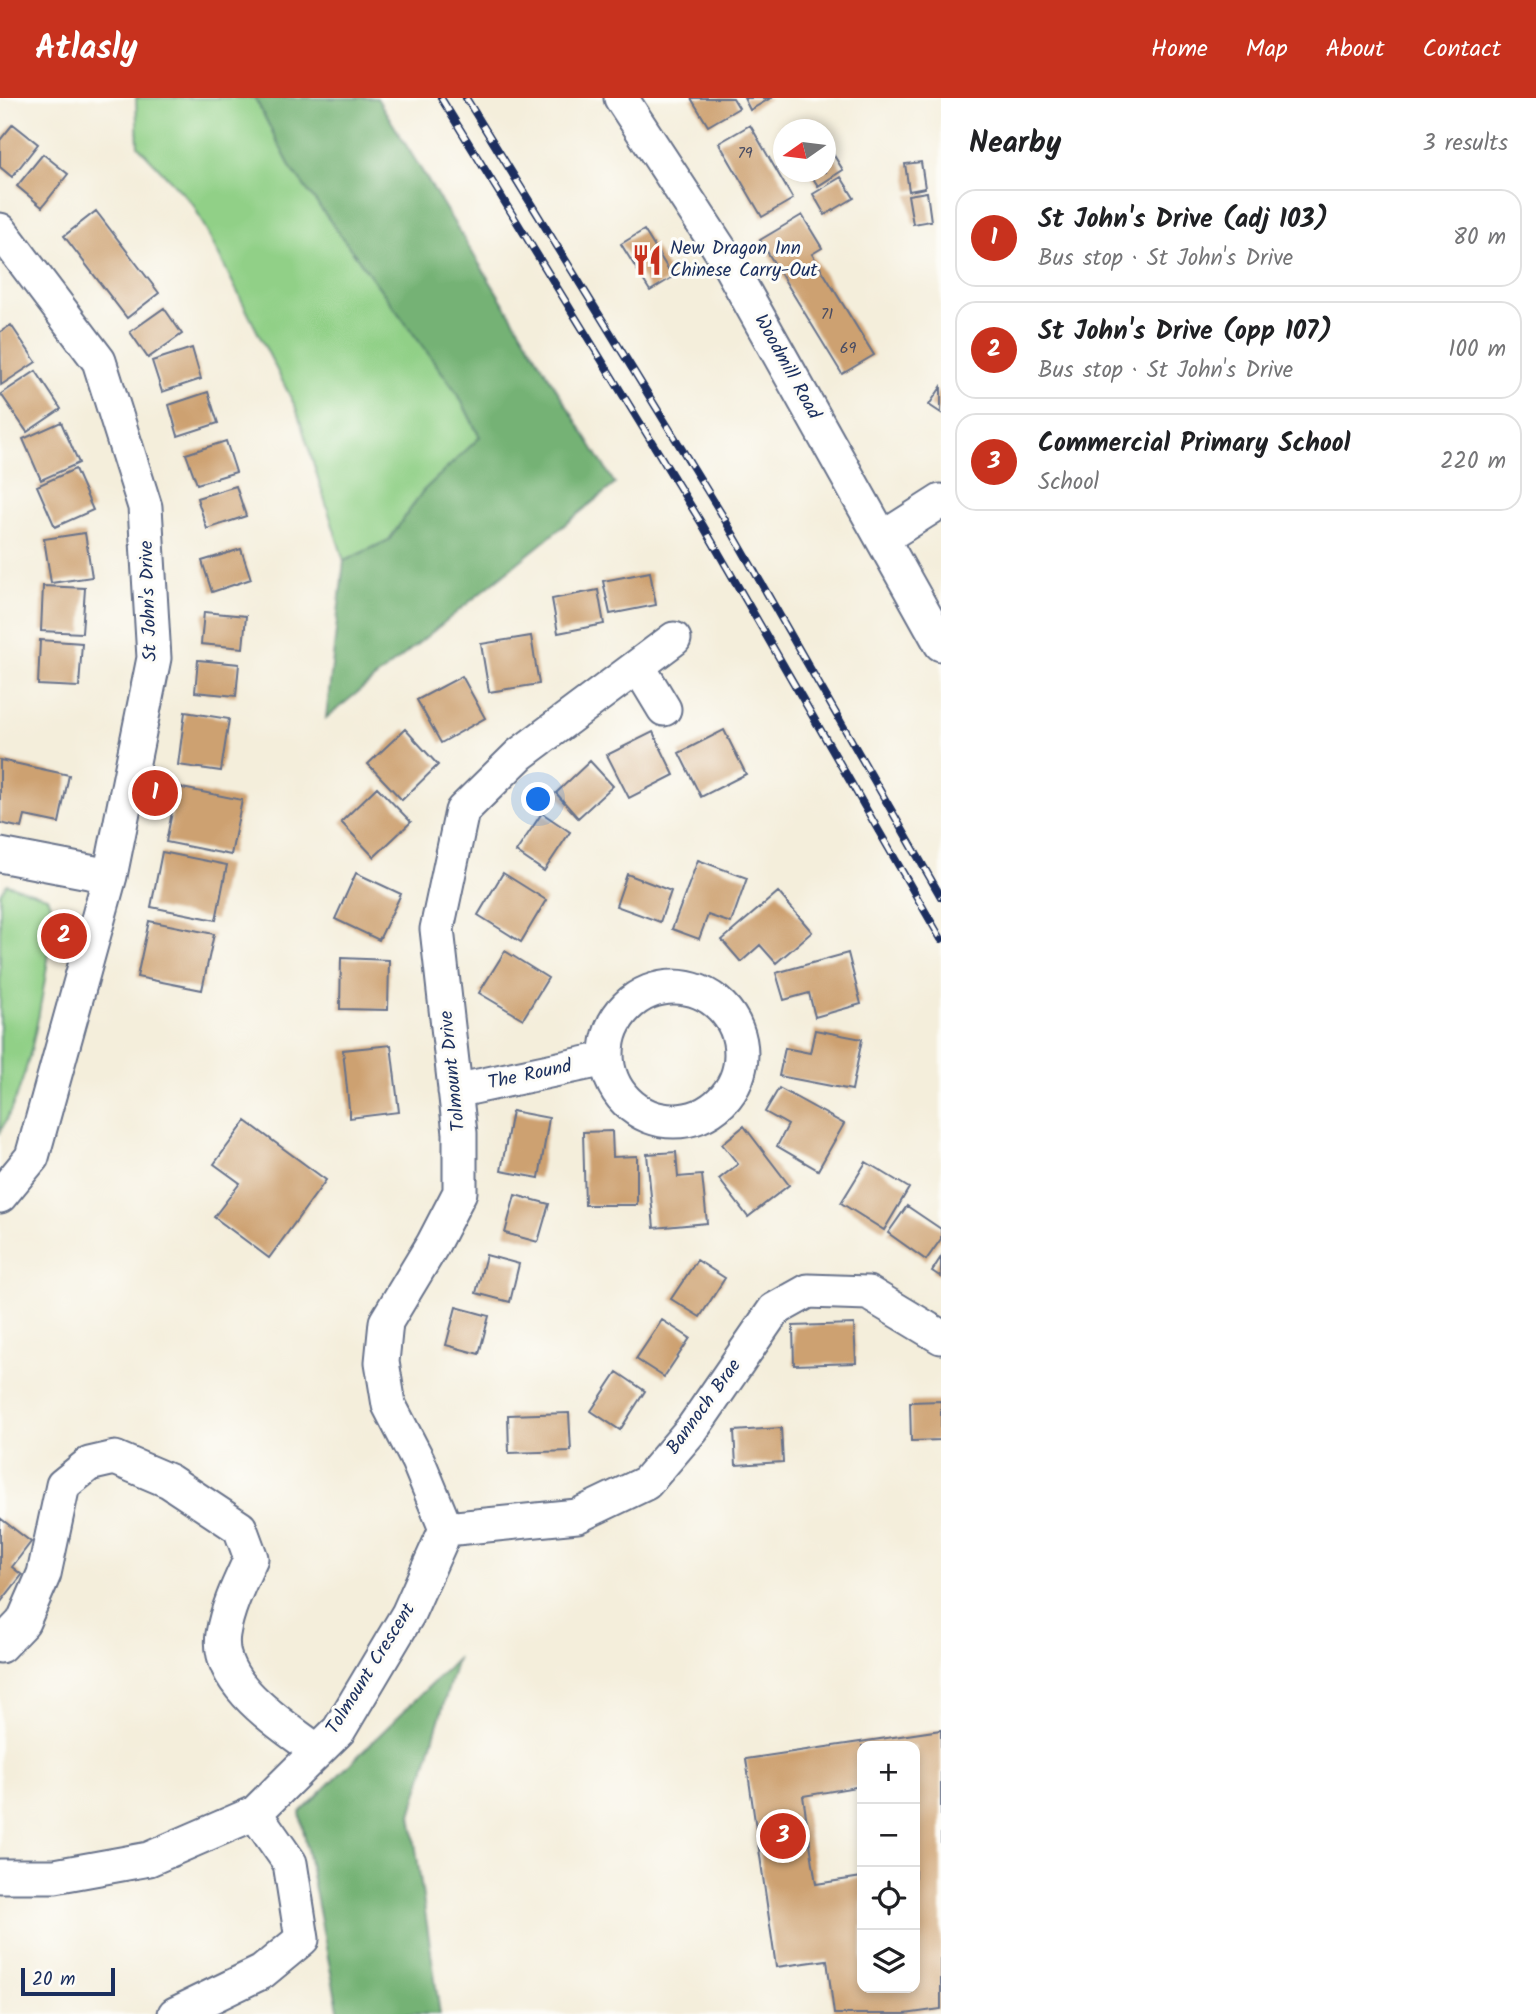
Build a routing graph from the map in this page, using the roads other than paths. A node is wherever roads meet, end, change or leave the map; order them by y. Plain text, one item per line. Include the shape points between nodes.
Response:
1 (621, 98) edge
2 (0, 230) edge
3 (941, 501) edge
4 (883, 538) junction
5 (674, 639) dead end
6 (941, 644) edge
7 (638, 666) junction
8 (664, 709) dead end
9 (0, 855) edge
10 (110, 876) junction
11 (606, 1059) junction
12 (455, 1091) junction
13 (0, 1196) edge
14 (941, 1338) edge
15 (446, 1529) junction
16 (0, 1646) edge
17 (317, 1751) junction
18 (255, 1813) junction
19 (0, 1877) edge
20 (175, 2014) edge

1 - 4 street, Woodmill Road via 723,254
2 - 10 street, St John's Drive via 99,361 145,507 154,658
3 - 4 street
4 - 6 street, Woodmill Road
5 - 7 street, Tolmount Drive
7 - 8 street
7 - 12 street, Tolmount Drive via 520,754 463,811 437,929
9 - 10 street
10 - 13 street, St John's Drive via 32,1157
11 - 11 street via 610,1031 619,1014 630,1002 660,988 693,989 712,998 733,1022 741,1049 740,1067 724,1100 706,1114 682,1122 651,1118 627,1103 610,1077
11 - 12 street, The Round
12 - 15 street, Tolmount Drive via 460,1192 386,1322 382,1362 389,1405
14 - 15 street, Bannoch Brae via 868,1293 808,1291 774,1310 692,1429 646,1483 577,1516
15 - 17 street, Tolmount Crescent via 408,1614 339,1730
16 - 17 street via 23,1622 44,1574 63,1485 89,1464 116,1458 169,1481 240,1528 251,1558 222,1636 230,1675 267,1714
17 - 18 street, Tolmount Crescent
18 - 19 street, Tolmount Crescent via 149,1859 55,1876
18 - 20 street via 290,1863 302,1939 261,1972

